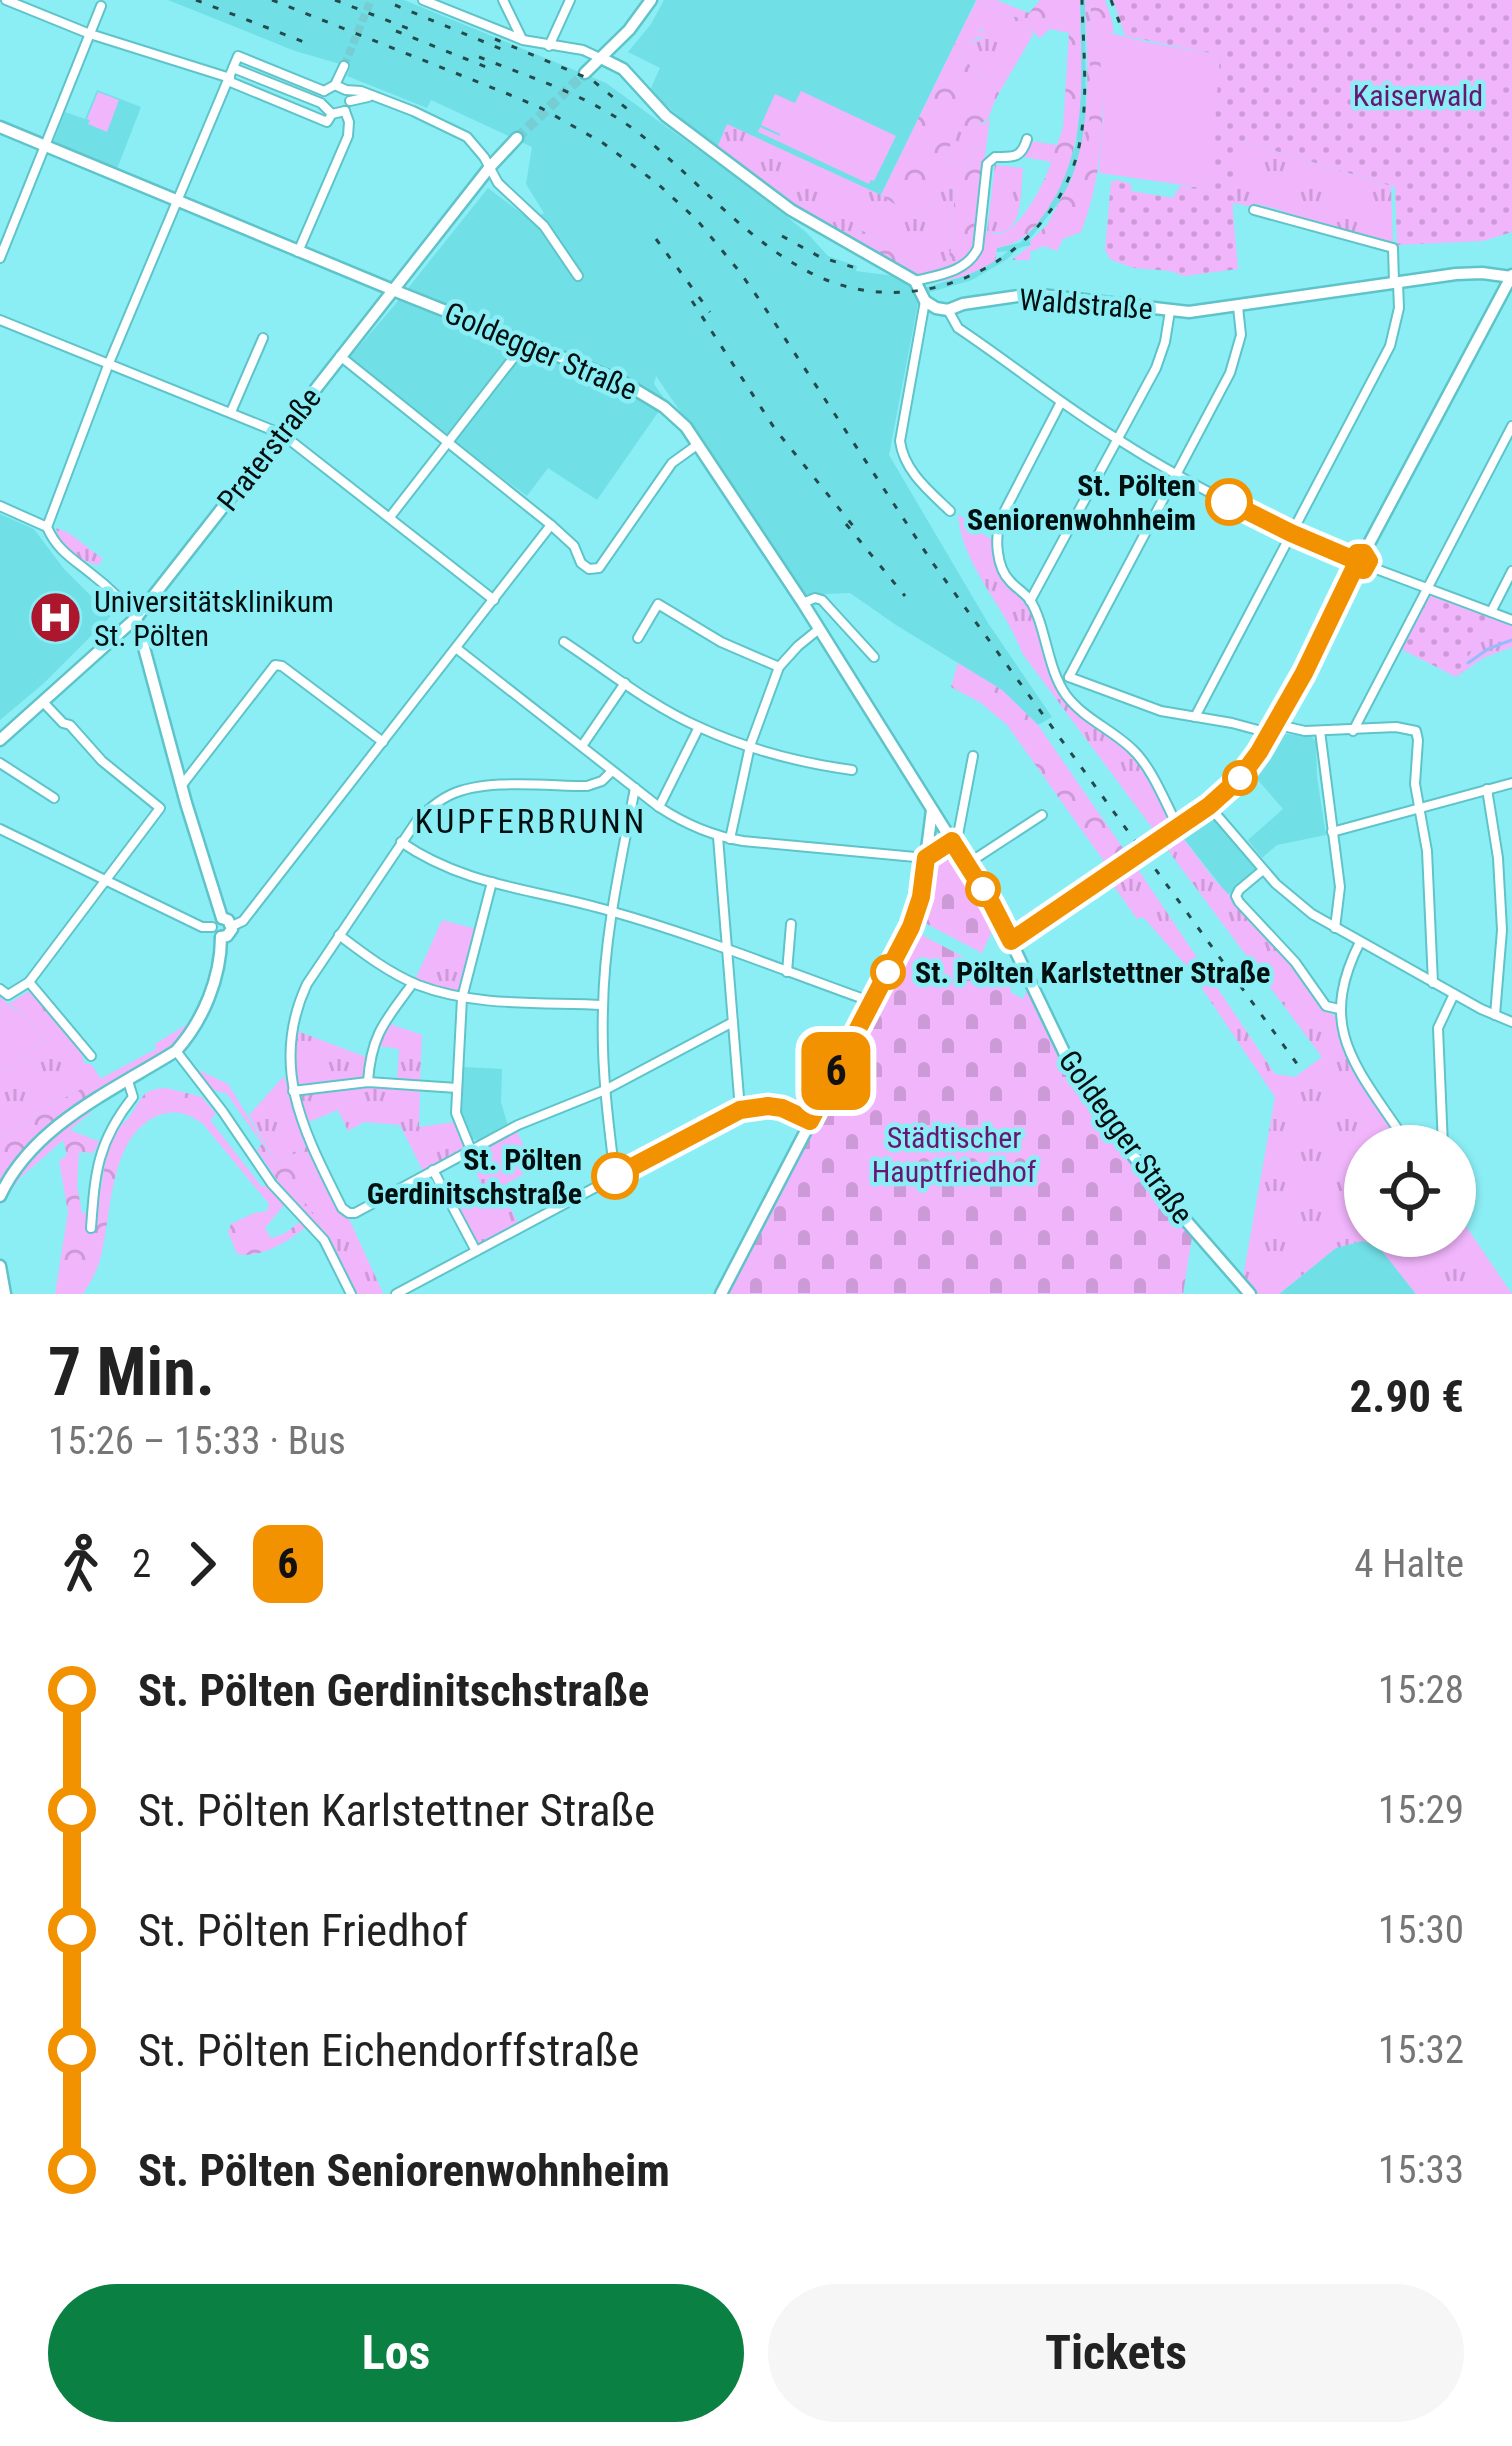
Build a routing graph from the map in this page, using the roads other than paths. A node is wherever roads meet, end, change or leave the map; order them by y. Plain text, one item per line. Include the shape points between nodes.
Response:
1 (6, 0) edge
2 (423, 0) edge
3 (503, 0) edge
4 (570, 0) edge
5 (651, 0) edge
6 (101, 6) dead end
7 (90, 34) junction
8 (523, 40) junction
9 (549, 46) junction
10 (602, 58) junction
11 (344, 66) tunnel mouth
12 (585, 74) tunnel mouth
13 (230, 76) junction
14 (340, 88) junction
15 (324, 91) junction
16 (376, 97) junction
17 (321, 103) junction
18 (347, 106) junction
19 (332, 114) junction
20 (0, 127) edge
21 (517, 138) tunnel mouth
22 (1028, 140) dead end
23 (46, 146) junction
24 (489, 168) junction
25 (178, 200) junction
26 (1255, 210) dead end
27 (298, 252) junction
28 (0, 258) edge
29 (578, 276) dead end
30 (1512, 276) edge
31 (915, 281) junction
32 (1396, 284) junction
33 (393, 290) junction
34 (925, 301) junction
35 (1238, 307) junction
36 (948, 310) junction
37 (1170, 310) junction
38 (0, 320) edge
39 (263, 338) dead end
40 (526, 341) junction
41 (340, 356) junction
42 (109, 363) junction
43 (1061, 402) junction
44 (231, 412) junction
45 (1512, 426) edge
46 (282, 434) junction
47 (1118, 440) junction
48 (448, 442) junction
49 (698, 444) junction
50 (1176, 474) junction
51 (0, 506) edge
52 (950, 511) dead end
53 (390, 518) junction
54 (551, 525) junction
55 (47, 527) junction
56 (1291, 533) junction
57 (1360, 562) junction
58 (1512, 571) edge
59 (1427, 588) junction
60 (494, 600) junction
61 (1030, 601) junction
62 (803, 603) junction
63 (1491, 612) junction
64 (136, 618) junction
65 (1512, 620) edge
66 (819, 629) junction
67 (638, 638) dead end
68 (565, 642) dead end
69 (456, 649) junction
70 (874, 657) dead end
71 (779, 667) junction
72 (1065, 679) junction
73 (626, 683) junction
74 (44, 703) junction
75 (1195, 717) junction
76 (699, 727) junction
77 (1272, 729) junction
78 (1353, 730) junction
79 (1319, 731) junction
80 (0, 740) edge
81 (383, 742) junction
82 (582, 746) junction
83 (750, 746) junction
84 (973, 756) dead end
85 (0, 763) edge
86 (852, 770) dead end
87 (612, 771) junction
88 (1512, 783) edge
89 (182, 785) junction
90 (634, 788) junction
91 (1487, 790) junction
92 (53, 798) dead end
93 (1209, 806) junction
94 (659, 807) junction
95 (1419, 807) junction
96 (932, 810) junction
97 (1042, 815) dead end
98 (0, 829) edge
99 (1176, 829) junction
100 (1332, 832) junction
101 (718, 836) junction
102 (949, 836) junction
103 (730, 839) junction
104 (401, 842) junction
105 (927, 852) junction
106 (967, 864) junction
107 (1263, 870) junction
108 (104, 881) junction
109 (492, 882) junction
110 (611, 911) junction
111 (791, 924) dead end
112 (222, 927) junction
113 (1335, 928) junction
114 (339, 935) junction
115 (1011, 941) junction
116 (1360, 942) junction
117 (728, 951) junction
118 (787, 972) junction
119 (28, 982) junction
120 (413, 983) junction
121 (1433, 983) junction
122 (4, 992) edge
123 (1454, 994) junction
124 (462, 998) junction
125 (872, 1002) junction
126 (602, 1005) junction
127 (1339, 1009) junction
128 (1496, 1016) junction
129 (733, 1022) junction
130 (1512, 1022) edge
131 (176, 1051) junction
132 (91, 1056) dead end
133 (128, 1081) junction
134 (368, 1082) junction
135 (457, 1088) junction
136 (605, 1090) junction
137 (293, 1091) junction
138 (740, 1110) junction
139 (810, 1121) junction
140 (1396, 1125) edge
141 (1441, 1125) edge
142 (471, 1150) junction
143 (433, 1170) junction
144 (615, 1176) junction
145 (0, 1196) edge
146 (91, 1228) dead end
147 (476, 1251) junction
148 (0, 1266) edge
149 (5, 1294) edge
150 (351, 1294) edge
151 (396, 1294) edge
152 (721, 1294) edge
153 (1250, 1294) edge

1 - 7 street
2 - 8 street
3 - 8 street
4 - 9 street
5 - 10 street
6 - 7 street
7 - 13 street
7 - 23 street
8 - 9 street
9 - 10 street
10 - 12 street
10 - 31 street via 791,210
11 - 14 street
13 - 15 street via 238,56
13 - 17 street
13 - 19 street via 327,122
13 - 25 street
14 - 15 street
14 - 16 street
14 - 18 street
15 - 17 street
16 - 18 street
16 - 24 street via 458,130
17 - 19 street
18 - 19 street
18 - 27 street via 348,136
20 - 23 street, Goldegger Straße
21 - 24 street, Praterstraße
22 - 31 street via 1016,157 988,161 972,260
23 - 25 street, Goldegger Straße
23 - 28 street
24 - 29 street
24 - 33 street, Praterstraße
25 - 27 street, Goldegger Straße
25 - 42 street
26 - 32 street via 1393,248
27 - 33 street, Goldegger Straße
30 - 32 street, Waldstraße
30 - 57 street
31 - 34 street
32 - 35 street, Waldstraße
32 - 56 street via 1390,346
33 - 40 street, Goldegger Straße
33 - 41 street, Praterstraße
34 - 36 street
34 - 52 street via 901,451
35 - 37 street, Waldstraße
35 - 50 street via 1230,373
36 - 37 street, Waldstraße via 1032,294
36 - 43 street via 958,328
37 - 47 street via 1156,368
38 - 42 street
39 - 44 street
40 - 48 street
40 - 49 street, Goldegger Straße via 646,394
41 - 46 street, Praterstraße
41 - 48 street
42 - 44 street
42 - 55 street
43 - 47 street
43 - 61 street via 998,526 1002,570
44 - 46 street
45 - 59 street
46 - 53 street
46 - 64 street, Praterstraße
47 - 50 street
47 - 61 street
48 - 53 street
48 - 54 street
49 - 54 street via 672,463 596,569 583,566
49 - 62 street, Goldegger Straße
50 - 56 street
50 - 72 street
51 - 55 street
53 - 60 street
54 - 60 street
55 - 64 street via 63,552
56 - 57 street
56 - 75 street
57 - 59 street
57 - 77 street
58 - 63 street
59 - 63 street
59 - 78 street
60 - 69 street
61 - 72 street via 1049,659
62 - 66 street, Goldegger Straße
62 - 70 street, Goldegger Straße via 822,600
63 - 65 street
64 - 74 street, Praterstraße
64 - 89 street
66 - 71 street
66 - 96 street, Goldegger Straße
67 - 71 street via 658,604
68 - 73 street
69 - 81 street
69 - 82 street
71 - 83 street
72 - 75 street
72 - 99 street via 1063,691 1082,712 1142,760
73 - 76 street
73 - 82 street
74 - 80 street, Praterstraße
74 - 108 street via 160,808
75 - 77 street
76 - 83 street
76 - 94 street
77 - 79 street
77 - 93 street
78 - 79 street
78 - 95 street via 1416,731
79 - 100 street
81 - 89 street via 282,666 271,667
81 - 112 street via 243,921
82 - 87 street
83 - 86 street
83 - 103 street
84 - 102 street via 958,835
85 - 92 street
87 - 90 street
87 - 104 street via 587,786 452,794
88 - 91 street
89 - 112 street
90 - 94 street
90 - 110 street
91 - 95 street
91 - 128 street via 1502,930
93 - 99 street
93 - 107 street
94 - 101 street
95 - 100 street
95 - 121 street
96 - 102 street, Goldegger Straße
96 - 105 street
97 - 106 street
98 - 108 street
99 - 115 street, bridge
100 - 113 street
101 - 103 street
101 - 117 street
102 - 105 street
102 - 106 street, Goldegger Straße
103 - 105 street
104 - 109 street via 454,873
104 - 114 street
105 - 125 street via 917,912
106 - 115 street, Goldegger Straße
107 - 113 street
107 - 127 street via 1239,890 1239,902 1326,1006
108 - 112 street via 202,927
108 - 119 street
109 - 110 street
109 - 124 street
110 - 117 street
110 - 126 street
111 - 118 street
112 - 131 street via 217,974
113 - 116 street
114 - 120 street
114 - 137 street via 298,1002 289,1055
115 - 153 street, Goldegger Straße via 1077,1079
116 - 121 street
116 - 127 street
117 - 118 street
117 - 129 street
118 - 125 street
119 - 122 street
119 - 132 street
120 - 124 street
120 - 134 street via 373,1042
121 - 123 street
123 - 128 street
123 - 141 street via 1438,1028
124 - 126 street
124 - 135 street
125 - 139 street
126 - 136 street
127 - 140 street via 1348,1048
128 - 130 street
129 - 136 street
129 - 138 street
131 - 133 street
131 - 150 street via 272,1184 324,1240
133 - 145 street via 46,1135
133 - 146 street via 133,1097 111,1125 96,1168
134 - 135 street
134 - 137 street
135 - 142 street via 456,1113
136 - 142 street
136 - 144 street
137 - 143 street via 310,1143 349,1213
138 - 139 street via 782,1108
138 - 144 street
139 - 152 street
142 - 143 street
143 - 147 street
144 - 147 street
147 - 151 street
148 - 149 street

